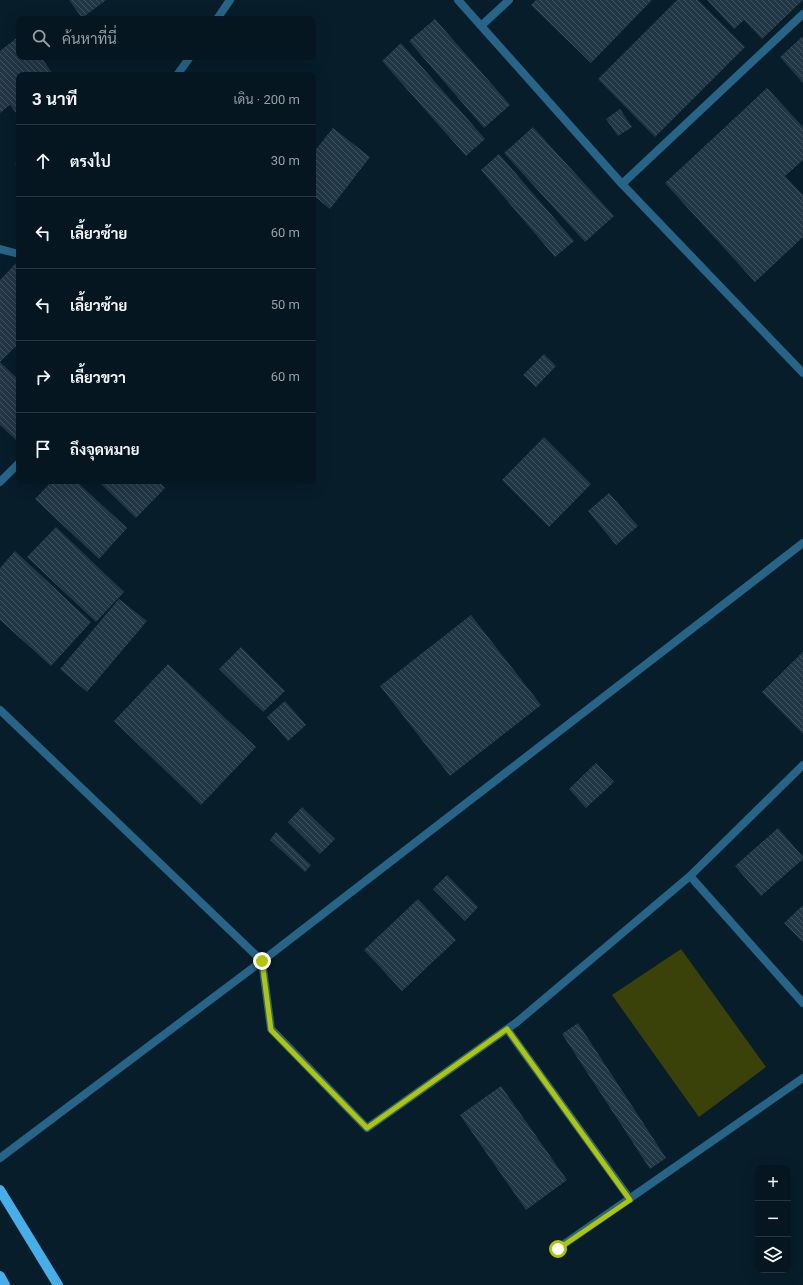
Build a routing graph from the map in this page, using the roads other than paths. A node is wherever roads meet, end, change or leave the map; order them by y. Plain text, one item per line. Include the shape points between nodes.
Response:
1 (230, 0) edge
2 (458, 0) edge
3 (509, 0) edge
4 (803, 14) edge
5 (219, 16) edge
6 (481, 26) junction
7 (188, 60) edge
8 (179, 72) edge
9 (622, 184) junction
10 (0, 249) edge
11 (16, 253) edge
12 (803, 373) edge
13 (16, 466) edge
14 (0, 482) edge
15 (803, 543) edge
16 (0, 710) edge
17 (803, 765) edge
18 (690, 876) junction
19 (262, 961) junction
20 (802, 1001) edge
21 (507, 1029) junction
22 (803, 1078) edge
23 (0, 1158) edge
24 (0, 1190) edge
25 (630, 1200) junction
26 (558, 1249) dead end
27 (0, 1276) edge
28 (5, 1285) edge
29 (58, 1285) edge

1 - 5 lane
2 - 6 lane
3 - 6 lane
4 - 9 lane
6 - 9 lane
7 - 8 lane
9 - 12 lane
10 - 11 lane
13 - 14 lane
15 - 19 lane
16 - 19 lane
17 - 18 lane
18 - 20 lane
18 - 21 lane
19 - 21 lane via 271,1030 367,1128
19 - 23 lane
21 - 25 lane
22 - 25 lane
24 - 29 main road
25 - 26 lane
27 - 28 main road

